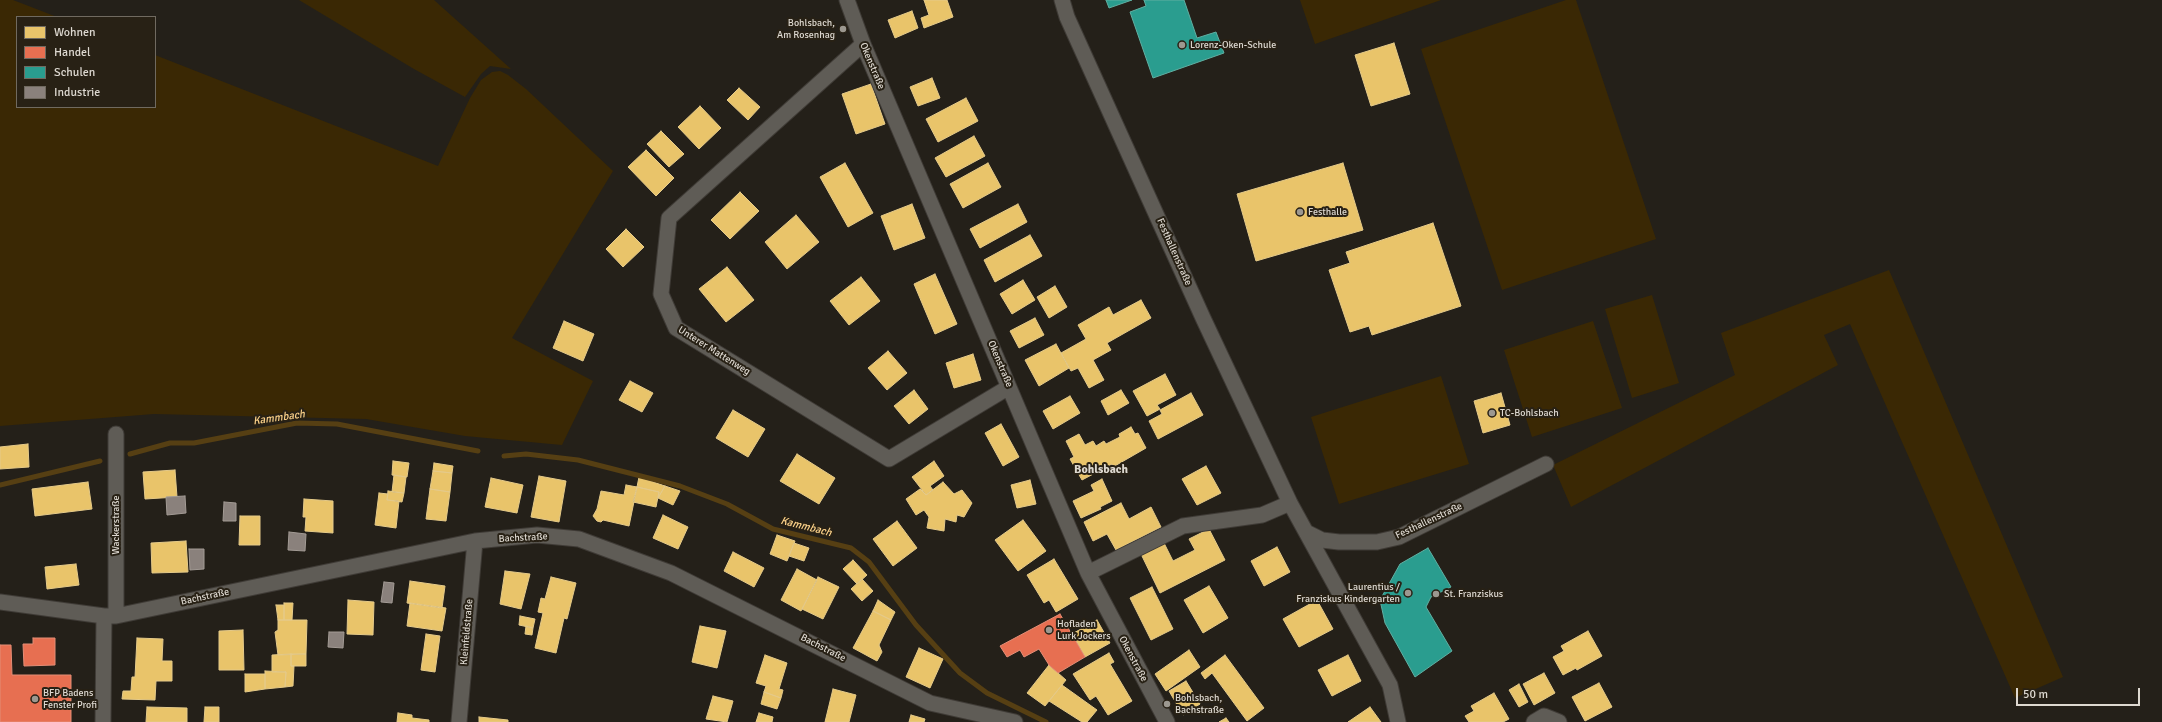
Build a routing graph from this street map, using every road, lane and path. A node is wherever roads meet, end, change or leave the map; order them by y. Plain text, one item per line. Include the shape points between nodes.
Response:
1 (847, 0) edge
2 (1062, 0) edge
3 (863, 44) junction
4 (1009, 387) junction
5 (116, 434) dead end
6 (1546, 464) dead end
7 (1290, 503) junction
8 (1306, 532) junction
9 (475, 541) junction
10 (1088, 573) junction
11 (0, 602) edge
12 (110, 616) junction
13 (103, 722) edge
14 (459, 722) edge
15 (1015, 722) edge
16 (1167, 722) edge
17 (1398, 722) edge
18 (1534, 722) edge
19 (1559, 722) edge

1 - 3 street, Okenstraße
2 - 7 street, Festhallenstraße via 1073,32
3 - 4 street, Okenstraße
3 - 4 street, Unterer Mattenweg via 669,218 661,294 676,328 889,459
4 - 10 street, Okenstraße
5 - 12 street, Wackerstraße
6 - 8 street, Festhallenstraße via 1400,538 1377,542 1339,542 1322,540
7 - 8 street, Festhallenstraße
7 - 10 street via 1262,515 1183,526
8 - 17 street, Festhallenstraße via 1390,685
9 - 12 street, Bachstraße
9 - 14 street, Kleinfeldstraße
9 - 15 street, Bachstraße via 537,535 579,539 671,573 930,703
10 - 16 street, Okenstraße
11 - 12 street, Bachstraße
12 - 13 street, Wackerstraße
18 - 19 street via 1544,716

